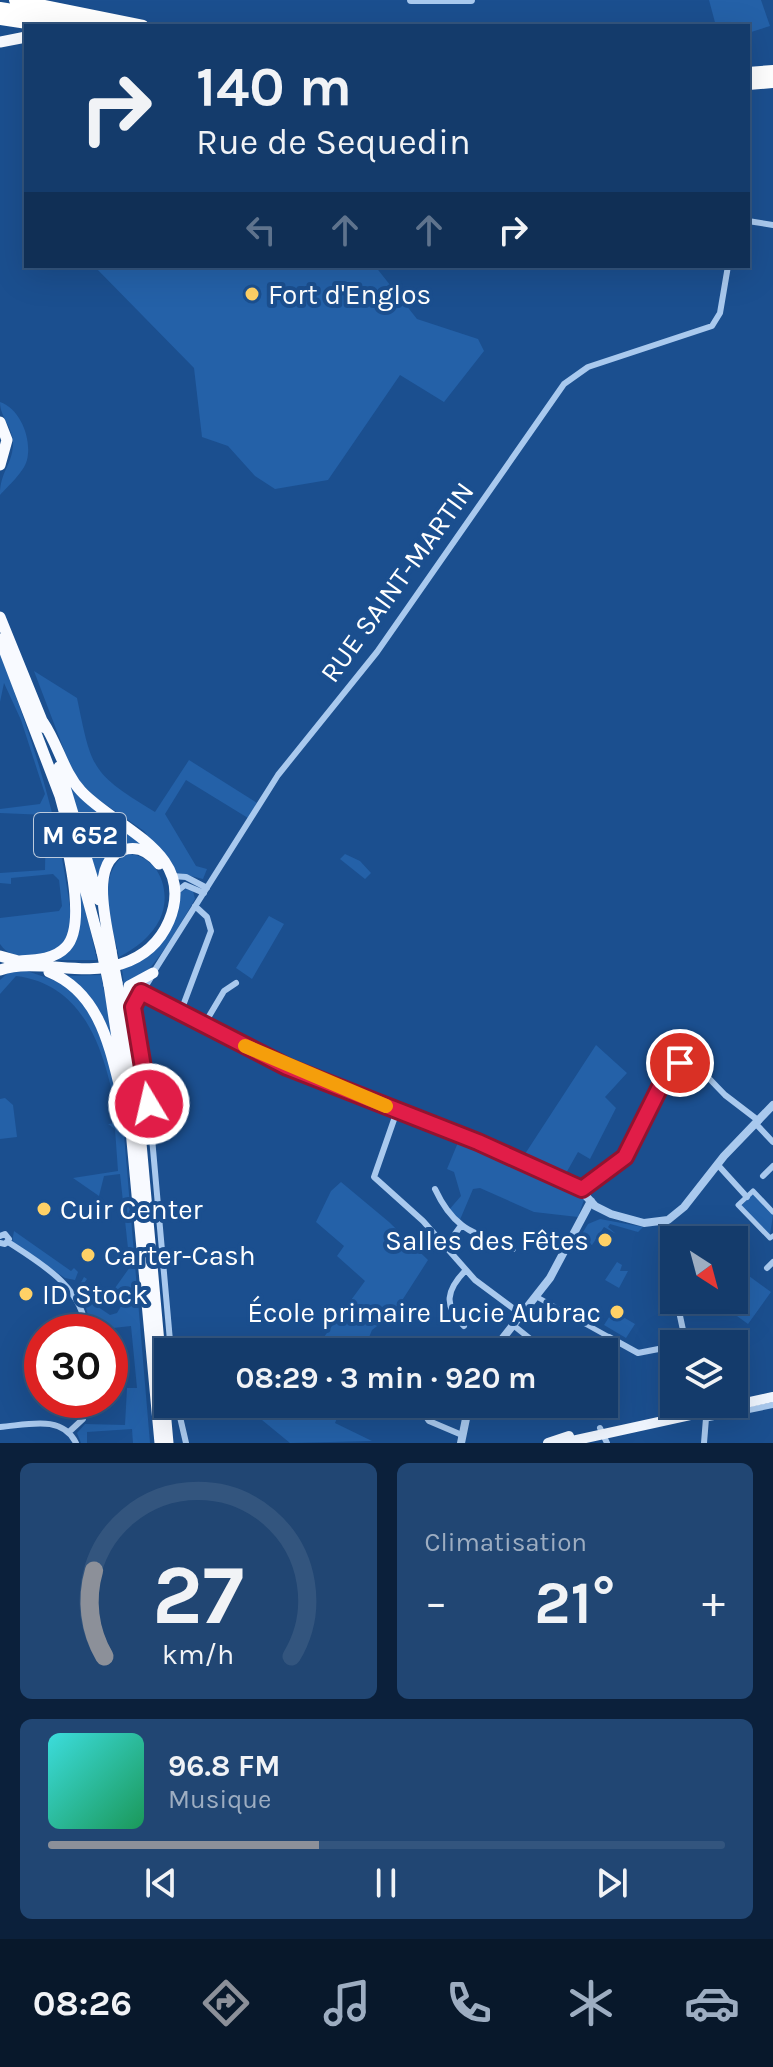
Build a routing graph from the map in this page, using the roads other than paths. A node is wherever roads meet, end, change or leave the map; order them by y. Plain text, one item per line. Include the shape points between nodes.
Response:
1 (15, 0) edge
2 (25, 0) edge
3 (411, 0) edge
4 (471, 0) edge
5 (48, 6) junction
6 (0, 8) edge
7 (0, 19) edge
8 (34, 24) edge
9 (101, 24) edge
10 (134, 24) edge
11 (24, 37) edge
12 (0, 42) edge
13 (773, 71) edge
14 (750, 73) edge
15 (773, 82) edge
16 (750, 84) edge
17 (750, 221) edge
18 (773, 225) edge
19 (728, 268) edge
20 (0, 422) edge
21 (0, 465) edge
22 (0, 617) edge
23 (0, 639) edge
24 (43, 722) junction
25 (45, 752) junction
26 (171, 877) junction
27 (205, 890) junction
28 (171, 893) junction
29 (195, 906) junction
30 (107, 952) junction
31 (0, 956) edge
32 (14, 961) junction
33 (41, 969) junction
34 (0, 970) edge
35 (153, 973) joint
36 (236, 983) dead end
37 (140, 987) junction
38 (181, 1011) junction
39 (205, 1023) junction
40 (773, 1105) edge
41 (397, 1111) junction
42 (757, 1122) junction
43 (135, 1126) junction
44 (773, 1142) edge
45 (717, 1164) junction
46 (773, 1166) edge
47 (763, 1176) dead end
48 (435, 1189) dead end
49 (582, 1189) junction
50 (747, 1197) junction
51 (591, 1201) junction
52 (600, 1210) junction
53 (773, 1212) edge
54 (460, 1227) junction
55 (577, 1229) junction
56 (0, 1236) edge
57 (773, 1236) edge
58 (2, 1243) edge
59 (446, 1246) junction
60 (513, 1249) dead end
61 (773, 1262) edge
62 (767, 1268) dead end
63 (466, 1270) junction
64 (537, 1297) junction
65 (449, 1305) junction
66 (440, 1306) dead end
67 (84, 1314) edge
68 (522, 1315) junction
69 (513, 1325) junction
70 (464, 1326) dead end
71 (609, 1337) joint
72 (170, 1338) edge
73 (503, 1338) edge
74 (529, 1338) edge
75 (660, 1349) edge
76 (153, 1384) junction
77 (773, 1395) edge
78 (748, 1399) edge
79 (748, 1400) edge
80 (773, 1405) edge
81 (748, 1406) edge
82 (83, 1418) edge
83 (180, 1418) edge
84 (427, 1418) edge
85 (466, 1418) edge
86 (669, 1418) edge
87 (705, 1418) edge
88 (0, 1427) edge
89 (70, 1431) junction
90 (603, 1434) edge
91 (462, 1439) edge
92 (76, 1443) edge
93 (153, 1443) edge
94 (160, 1443) edge
95 (171, 1443) edge
96 (186, 1443) edge
97 (548, 1443) edge
98 (563, 1443) edge
99 (704, 1443) edge

1 - 5 highway
2 - 5 highway
3 - 4 street
5 - 10 highway
6 - 9 highway
7 - 8 highway
11 - 12 highway
13 - 14 highway
15 - 16 highway
17 - 18 street
19 - 27 street, RUE SAINT-MARTIN via 720,313 712,326 594,365 567,380 377,652 283,768
20 - 21 highway via 7,440
22 - 24 highway, M 652
23 - 25 highway, M 652
24 - 26 highway via 78,787 151,844
24 - 30 highway, M 652 via 90,867
25 - 30 highway, M 652
25 - 32 highway via 63,830 75,924 71,941 58,953
26 - 27 street via 186,877
26 - 28 highway
27 - 28 street via 185,885
27 - 29 street, RUE SAINT-MARTIN
28 - 30 highway via 160,865 146,851 129,848 111,858 103,890
28 - 32 highway via 159,929 127,957 85,965
28 - 33 highway via 171,917 163,933 133,960 96,970
29 - 35 street, RUE SAINT-MARTIN
29 - 38 street via 207,917 211,931
30 - 43 highway, M 652, bridge
31 - 32 highway
33 - 34 highway
33 - 43 highway via 72,985 93,1008
35 - 37 highway
36 - 39 street via 224,991
37 - 38 street
37 - 43 highway via 129,986 127,1002
37 - 72 street via 133,1007 151,1118
38 - 39 street
39 - 41 street via 287,1067
40 - 42 street
41 - 49 street
41 - 59 street via 374,1175
42 - 44 street
42 - 45 street
42 - 49 street via 697,1066 680,1063 662,1083 625,1157
43 - 76 highway, M 652
43 - 95 highway, M 652
45 - 50 street
45 - 52 street via 668,1220 640,1222
46 - 47 street
48 - 54 street
49 - 51 street
50 - 53 street via 753,1191
50 - 57 street via 738,1205
51 - 52 street
51 - 55 street
52 - 55 street
54 - 59 street
54 - 60 street
55 - 64 street
56 - 58 street via 7,1236
58 - 67 street via 63,1280
59 - 63 street
61 - 62 street
63 - 65 street via 454,1284
63 - 68 street
64 - 68 street
64 - 71 street
65 - 66 street
65 - 70 street
68 - 69 street
69 - 73 street
69 - 74 street
71 - 75 street via 638,1353
76 - 93 highway
76 - 94 highway, M 652
77 - 78 main road
77 - 79 main road
80 - 81 street
82 - 89 street
83 - 96 street
84 - 91 street
85 - 91 street
86 - 90 main road
87 - 99 street
88 - 89 street via 49,1423
89 - 92 street
90 - 97 main road
90 - 98 main road

